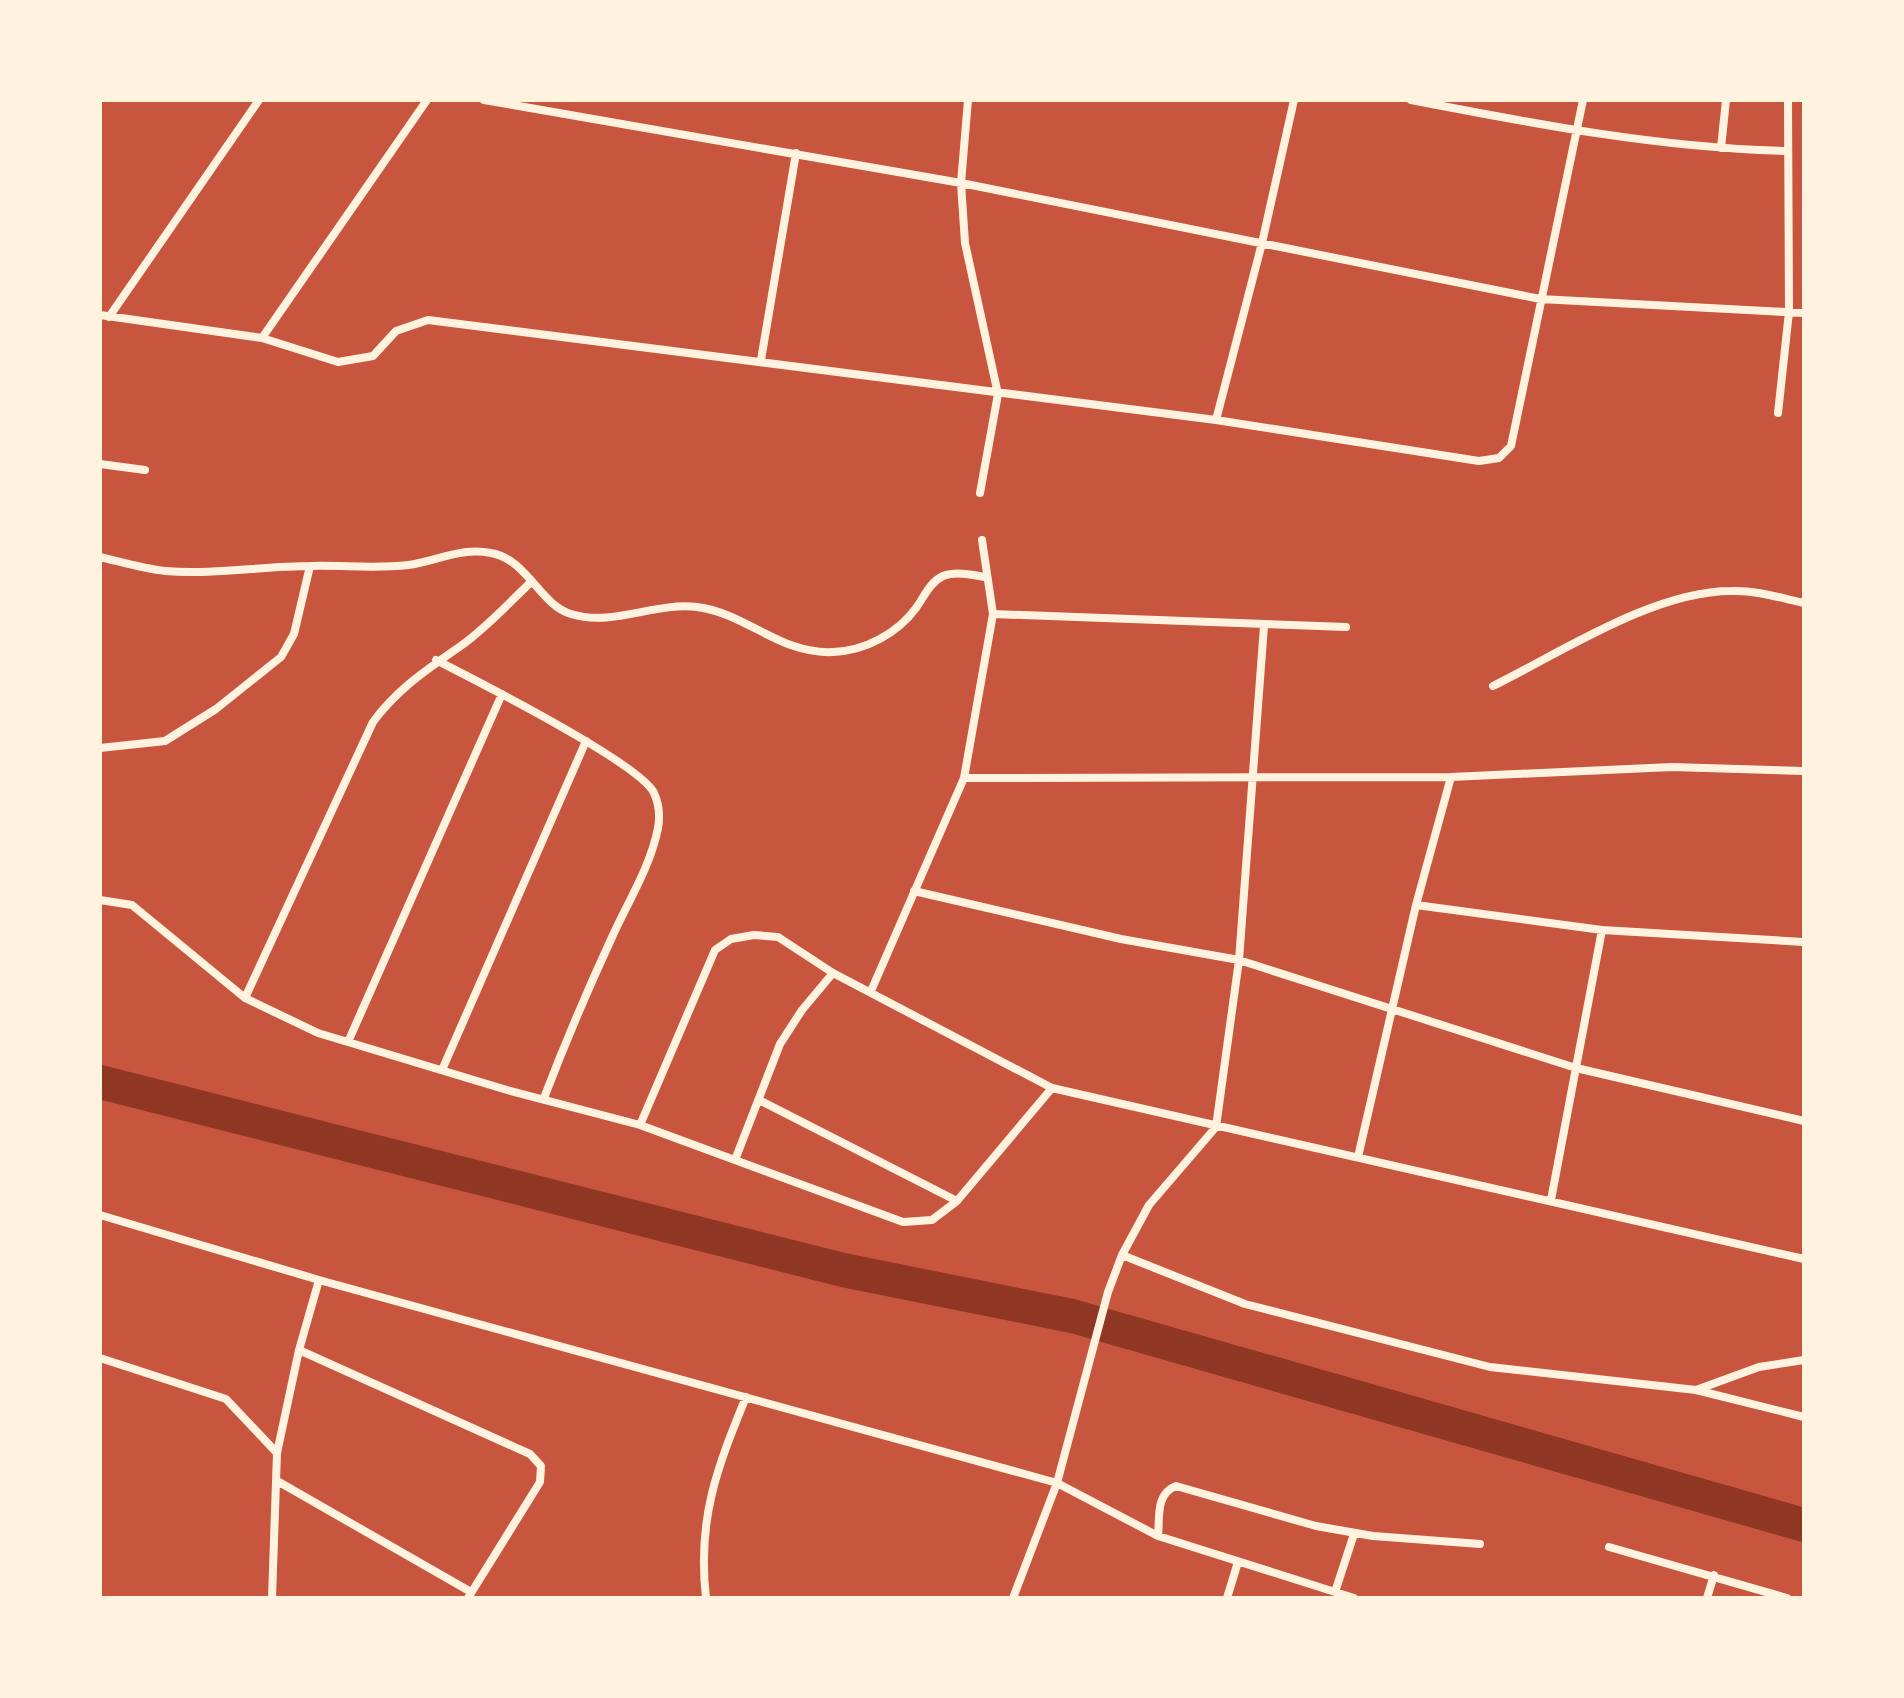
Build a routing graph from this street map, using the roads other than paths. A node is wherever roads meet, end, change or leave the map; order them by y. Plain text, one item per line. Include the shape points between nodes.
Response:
1 (259, 100) edge
2 (427, 100) edge
3 (484, 100) edge
4 (968, 100) edge
5 (1294, 100) edge
6 (1411, 100) edge
7 (1583, 100) edge
8 (1726, 100) edge
9 (1788, 100) edge
10 (1447, 104) edge
11 (1577, 131) junction
12 (1721, 148) junction
13 (1787, 151) junction
14 (796, 153) junction
15 (961, 183) junction
16 (1262, 243) junction
17 (1540, 299) junction
18 (1789, 312) junction
19 (1804, 313) edge
20 (104, 316) edge
21 (262, 338) junction
22 (761, 360) junction
23 (998, 394) junction
24 (1778, 413) dead end
25 (1216, 420) junction
26 (100, 464) edge
27 (145, 470) dead end
28 (980, 493) dead end
29 (982, 540) dead end
30 (100, 557) edge
31 (310, 566) junction
32 (985, 577) junction
33 (531, 582) junction
34 (1804, 603) edge
35 (993, 614) junction
36 (1264, 626) junction
37 (1346, 627) dead end
38 (436, 660) junction
39 (1493, 686) dead end
40 (502, 694) junction
41 (586, 741) junction
42 (100, 748) edge
43 (1804, 771) edge
44 (1451, 777) junction
45 (964, 778) junction
46 (1254, 779) junction
47 (914, 891) junction
48 (100, 900) edge
49 (1416, 905) junction
50 (1602, 930) junction
51 (1804, 942) edge
52 (1239, 960) junction
53 (833, 973) junction
54 (871, 991) junction
55 (245, 998) junction
56 (1393, 1011) junction
57 (348, 1042) junction
58 (1576, 1068) junction
59 (442, 1070) junction
60 (1052, 1088) junction
61 (544, 1098) junction
62 (759, 1100) junction
63 (1804, 1121) edge
64 (640, 1125) junction
65 (1216, 1127) junction
66 (1358, 1157) junction
67 (735, 1160) junction
68 (1551, 1200) junction
69 (957, 1201) junction
70 (100, 1215) edge
71 (1122, 1255) junction
72 (1804, 1259) edge
73 (319, 1280) junction
74 (299, 1350) junction
75 (100, 1358) edge
76 (1804, 1360) edge
77 (1696, 1390) junction
78 (746, 1397) junction
79 (1804, 1417) edge
80 (277, 1453) junction
81 (279, 1482) junction
82 (1057, 1483) junction
83 (1354, 1534) junction
84 (1158, 1536) junction
85 (1480, 1544) dead end
86 (1609, 1547) dead end
87 (1238, 1562) junction
88 (1714, 1575) junction
89 (1335, 1592) junction
90 (470, 1595) edge
91 (272, 1598) edge
92 (706, 1598) edge
93 (1013, 1598) edge
94 (1227, 1598) edge
95 (1354, 1598) edge
96 (1707, 1598) edge
97 (1787, 1598) edge

1 - 20 street
2 - 21 street
3 - 14 street
4 - 15 street
5 - 16 street
6 - 10 street
7 - 11 street
8 - 12 street
9 - 13 street
10 - 11 street
11 - 12 street
11 - 17 street
12 - 13 street
13 - 18 street
14 - 15 street
14 - 22 street
15 - 16 street
15 - 23 street via 965,243
16 - 17 street
16 - 25 street
17 - 18 street
17 - 25 street via 1511,446 1499,458 1479,461
18 - 19 street
18 - 24 street
20 - 21 street
21 - 22 street via 338,362 358,360 373,356 396,331 428,320
22 - 23 street
23 - 25 street
23 - 28 street
26 - 27 street
29 - 32 street
30 - 31 street via 165,571
31 - 33 street via 408,565 458,551 492,553 517,563
31 - 42 street via 294,634 281,657 165,741
32 - 33 street via 944,576 932,584 907,620 884,637 833,652 802,650 699,607 674,606 607,619 568,614
32 - 35 street
33 - 38 street via 463,644
34 - 39 street via 1733,590 1691,597 1627,620
35 - 36 street
35 - 45 street
36 - 37 street
36 - 46 street
38 - 40 street
38 - 55 street via 392,695 373,722
40 - 41 street
40 - 57 street
41 - 59 street
41 - 61 street via 653,790 658,829
43 - 44 street via 1672,767
44 - 46 street
44 - 49 street
45 - 46 street
45 - 47 street
46 - 52 street
47 - 52 street
47 - 54 street
48 - 55 street via 132,905
49 - 50 street
49 - 56 street
50 - 51 street
50 - 58 street
52 - 56 street
52 - 65 street
53 - 54 street
53 - 62 street via 780,1044
53 - 64 street via 778,937 731,939 715,950
54 - 60 street
55 - 57 street via 304,1028
56 - 58 street
56 - 66 street
57 - 59 street
58 - 63 street
58 - 68 street
59 - 61 street
60 - 65 street
60 - 69 street
61 - 64 street
62 - 67 street
62 - 69 street
64 - 67 street
65 - 66 street
65 - 71 street via 1149,1205
66 - 68 street
67 - 69 street via 903,1222 932,1220
68 - 72 street
70 - 73 street
71 - 77 street via 1245,1304 1490,1367
71 - 82 street
73 - 74 street
73 - 78 street
74 - 80 street
74 - 90 street via 530,1454 541,1466 540,1482
75 - 80 street via 226,1399
76 - 77 street via 1759,1367
77 - 79 street
78 - 82 street
78 - 92 street via 705,1513
80 - 81 street
81 - 90 street
81 - 91 street
82 - 84 street
82 - 93 street
83 - 84 street via 1176,1486 1161,1501
83 - 85 street
83 - 89 street
84 - 87 street
86 - 88 street
87 - 89 street
87 - 94 street
88 - 96 street
88 - 97 street
89 - 95 street

